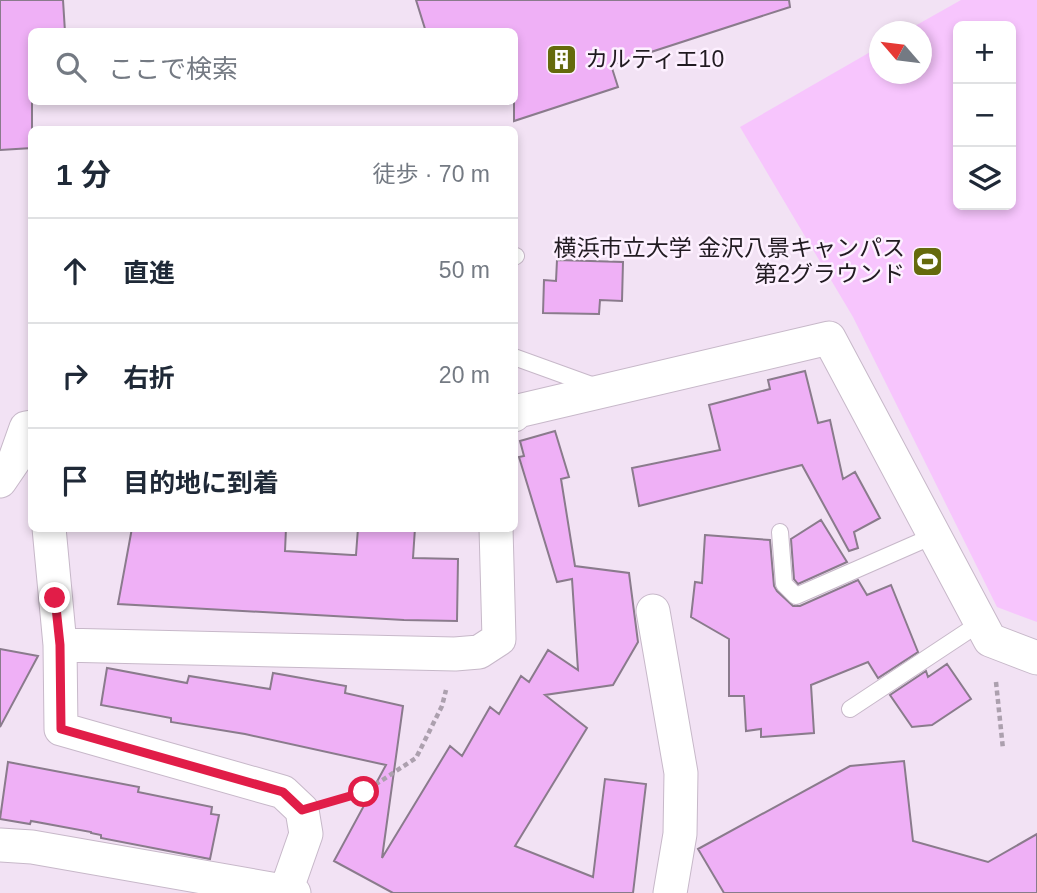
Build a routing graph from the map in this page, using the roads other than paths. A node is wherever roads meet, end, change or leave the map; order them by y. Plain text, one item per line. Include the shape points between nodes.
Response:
1 (518, 358) edge
2 (606, 390) junction
3 (518, 411) edge
4 (28, 428) edge
5 (12, 466) edge
6 (49, 532) edge
7 (496, 532) edge
8 (780, 532) dead end
9 (933, 536) junction
10 (653, 611) dead end
11 (985, 631) junction
12 (60, 645) junction
13 (1037, 658) edge
14 (850, 709) dead end
15 (0, 845) edge
16 (229, 887) edge
17 (290, 892) edge
18 (670, 893) edge

1 - 2 lane
2 - 3 street
2 - 9 street via 829,338
4 - 5 street
6 - 12 street
7 - 12 street via 499,639 479,652
8 - 9 lane via 784,584 796,596
9 - 11 street
10 - 18 street via 681,773 680,834
11 - 13 street
11 - 14 lane
12 - 17 street via 61,729 283,792 302,810 306,834
15 - 16 street via 32,847
16 - 17 street

